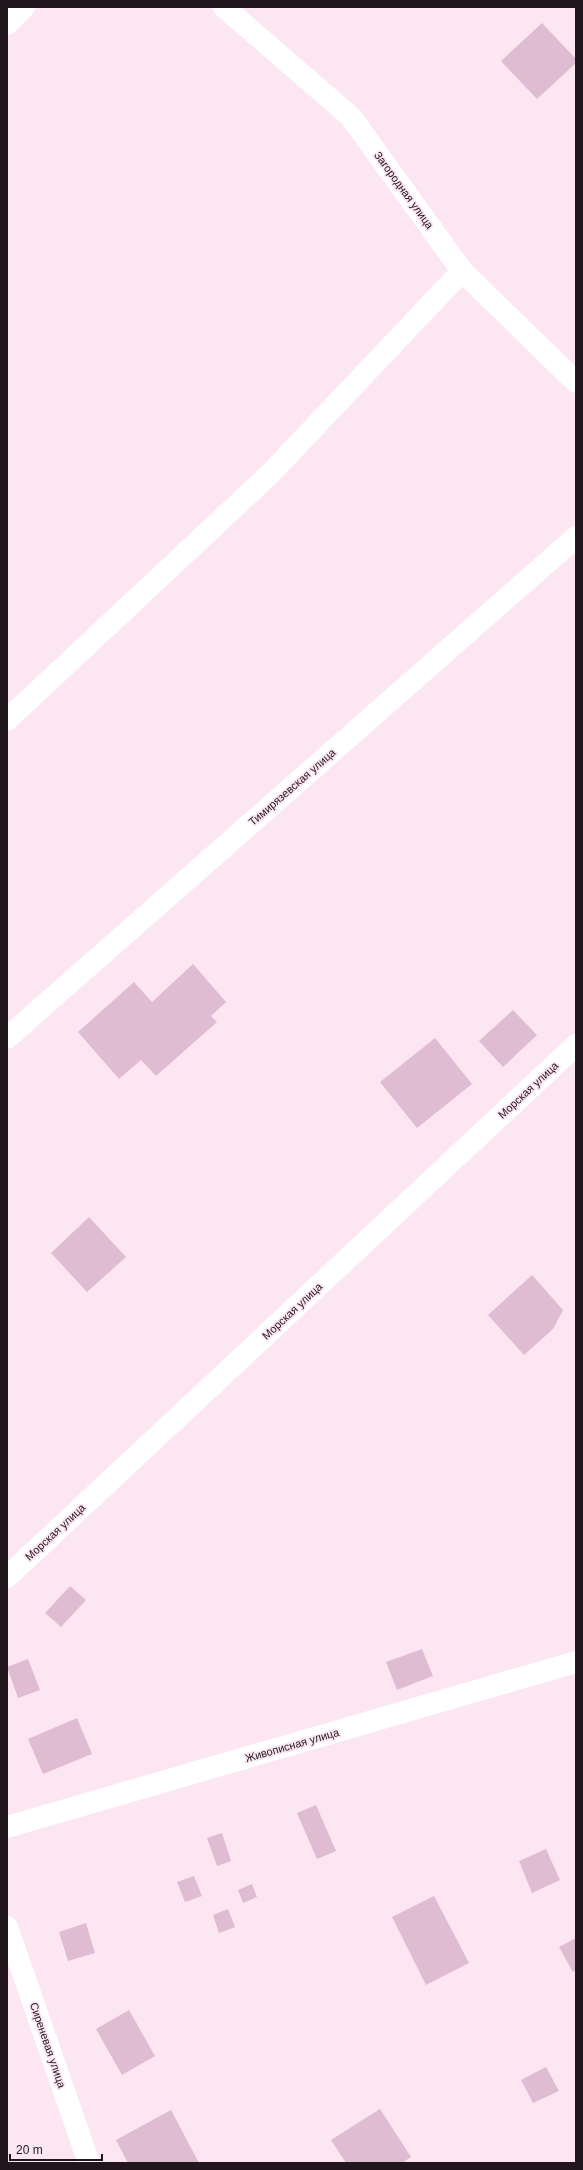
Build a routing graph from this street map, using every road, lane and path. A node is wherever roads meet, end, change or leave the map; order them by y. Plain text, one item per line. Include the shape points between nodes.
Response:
1 (24, 7) edge
2 (224, 7) edge
3 (7, 24) edge
4 (462, 271) junction
5 (576, 382) edge
6 (576, 537) edge
7 (7, 720) edge
8 (7, 1038) edge
9 (576, 1045) edge
10 (7, 1577) edge
11 (576, 1662) edge
12 (7, 1827) edge
13 (7, 1927) edge
14 (89, 2163) edge

1 - 3 street
2 - 4 street, Загородная улица via 351,117
4 - 5 street, Загородная улица
4 - 7 street via 271,473
6 - 8 street, Тимирязевская улица
9 - 10 street, Морская улица
11 - 12 street, Живописная улица
13 - 14 street, Сиреневая улица

